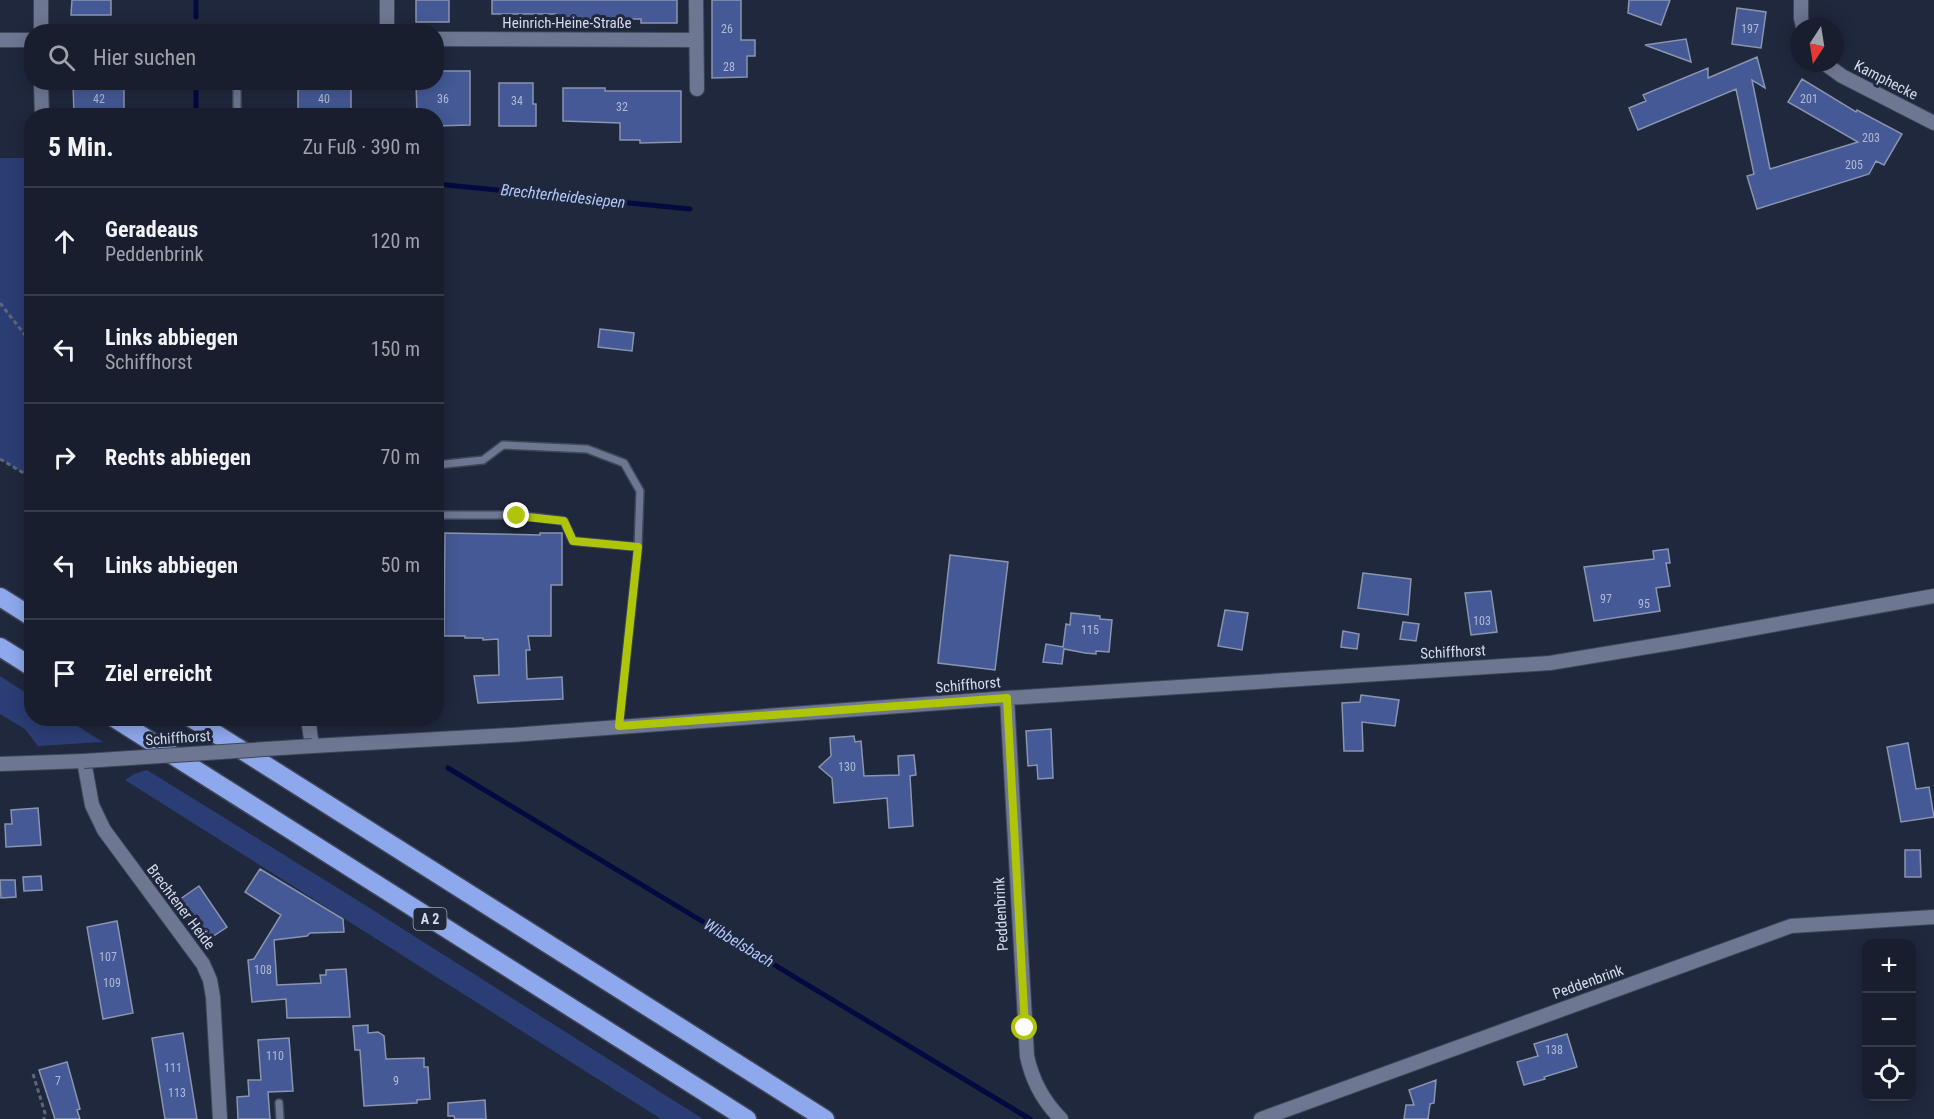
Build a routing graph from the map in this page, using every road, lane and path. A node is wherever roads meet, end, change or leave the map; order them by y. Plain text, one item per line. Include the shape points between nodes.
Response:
1 (41, 0) edge
2 (387, 0) edge
3 (696, 0) edge
4 (1801, 0) edge
5 (1801, 18) edge
6 (41, 24) edge
7 (387, 24) edge
8 (444, 39) edge
9 (0, 40) edge
10 (24, 40) edge
11 (696, 40) junction
12 (1836, 72) edge
13 (697, 89) dead end
14 (41, 90) edge
15 (237, 90) edge
16 (42, 108) edge
17 (237, 108) edge
18 (1934, 123) edge
19 (0, 303) edge
20 (24, 334) edge
21 (0, 459) edge
22 (444, 464) edge
23 (24, 473) edge
24 (444, 515) edge
25 (638, 547) junction
26 (1934, 596) edge
27 (0, 597) edge
28 (24, 612) edge
29 (0, 647) edge
30 (24, 662) edge
31 (1007, 698) junction
32 (127, 726) edge
33 (204, 726) edge
34 (310, 726) edge
35 (619, 726) junction
36 (312, 746) junction
37 (0, 764) edge
38 (85, 765) junction
39 (1934, 917) edge
40 (33, 1074) dead end
41 (279, 1103) dead end
42 (45, 1119) edge
43 (220, 1119) edge
44 (280, 1119) edge
45 (747, 1119) edge
46 (825, 1119) edge
47 (1061, 1119) edge
48 (1261, 1119) edge

1 - 6 street
2 - 7 street
3 - 11 street
4 - 5 street
8 - 11 street, Heinrich-Heine-Straße
9 - 10 street
11 - 13 street
12 - 18 street, Kamphecke
14 - 16 street
15 - 17 lane
19 - 20 path
21 - 23 path
22 - 25 lane via 483,460 503,445 587,448 624,463 640,491
24 - 25 lane via 564,521 573,541
25 - 35 lane
26 - 31 street, Schiffhorst via 1550,663
27 - 28 highway
29 - 30 highway
31 - 35 street, Schiffhorst
31 - 47 street, Peddenbrink via 1027,1056 1042,1096
32 - 45 highway, A 2
33 - 46 highway
34 - 36 street
35 - 36 street, Schiffhorst
36 - 38 street, Schiffhorst, bridge
37 - 38 street, Schiffhorst via 68,761
38 - 43 street, Brechtener Heide via 92,805 104,830 203,964 210,980
39 - 48 street, Peddenbrink via 1791,926
40 - 42 path
41 - 44 lane

